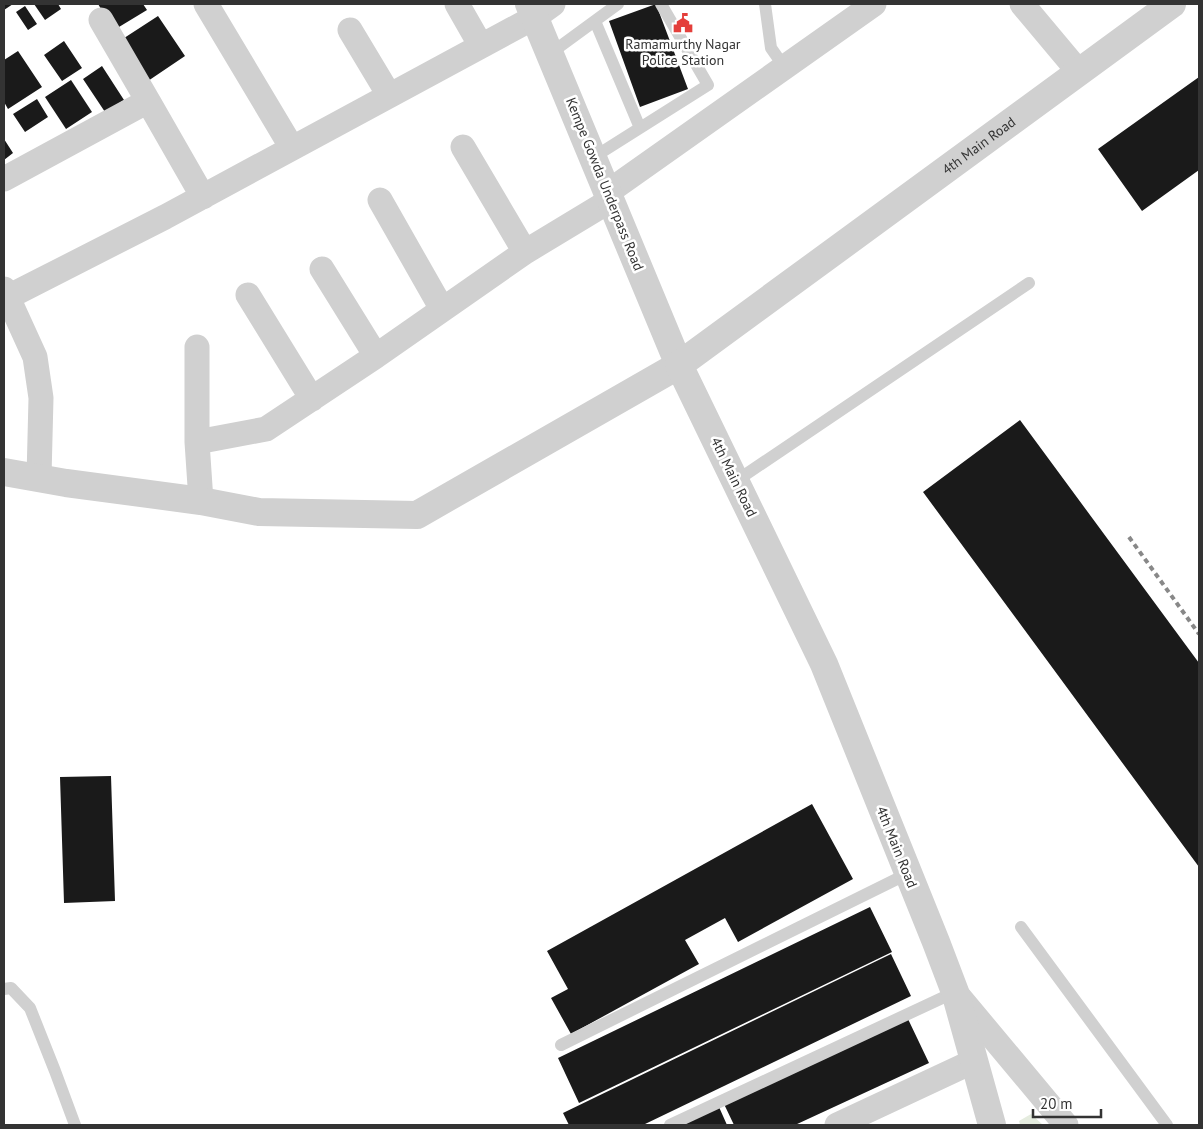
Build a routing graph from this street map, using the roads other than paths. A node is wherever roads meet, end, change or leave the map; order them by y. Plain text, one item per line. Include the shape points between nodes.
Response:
1 (206, 4) edge
2 (457, 4) edge
3 (618, 4) edge
4 (661, 4) edge
5 (767, 4) edge
6 (874, 4) edge
7 (1022, 4) edge
8 (1172, 4) edge
9 (539, 8) edge
10 (101, 20) dead end
11 (595, 21) junction
12 (350, 30) dead end
13 (481, 46) junction
14 (551, 54) junction
15 (785, 68) junction
16 (1079, 72) junction
17 (389, 95) junction
18 (148, 101) junction
19 (640, 128) junction
20 (292, 148) junction
21 (463, 148) dead end
22 (594, 157) junction
23 (4, 178) edge
24 (610, 196) junction
25 (202, 197) junction
26 (380, 200) dead end
27 (525, 252) junction
28 (322, 269) dead end
29 (1029, 283) dead end
30 (6, 293) edge
31 (248, 296) dead end
32 (442, 309) junction
33 (198, 347) dead end
34 (376, 356) junction
35 (679, 365) junction
36 (312, 399) junction
37 (196, 442) junction
38 (4, 472) edge
39 (39, 478) junction
40 (736, 481) junction
41 (201, 501) junction
42 (907, 874) junction
43 (1021, 928) dead end
44 (4, 989) edge
45 (955, 992) junction
46 (561, 1045) dead end
47 (974, 1061) junction
48 (75, 1125) edge
49 (670, 1125) edge
50 (837, 1125) edge
51 (992, 1125) edge
52 (1066, 1125) edge
53 (1167, 1125) edge

1 - 20 street
2 - 13 street
3 - 11 lane
4 - 19 lane via 708,85
5 - 15 lane via 771,48
6 - 15 street
7 - 16 street
8 - 16 street, 4th Main Road
9 - 13 street
9 - 14 street, Kempe Gowda Underpass Road
10 - 18 street
11 - 14 lane
11 - 19 lane
12 - 17 street
13 - 17 street
14 - 22 street, Kempe Gowda Underpass Road
15 - 24 street
16 - 35 street, 4th Main Road
17 - 20 street
18 - 23 street
18 - 25 street
19 - 22 lane
20 - 25 street
21 - 27 street
22 - 24 street, Kempe Gowda Underpass Road
24 - 27 street
24 - 35 street, Kempe Gowda Underpass Road
25 - 30 street
26 - 32 street
27 - 32 street
28 - 34 street
29 - 40 lane
30 - 39 street via 35,357 41,398
31 - 36 street
32 - 34 street
33 - 37 street
34 - 36 street
35 - 40 street, 4th Main Road
35 - 41 street via 417,515 259,512
36 - 37 street via 266,429
37 - 41 street
38 - 39 street
39 - 41 street
40 - 42 street, 4th Main Road via 824,664
42 - 45 street, 4th Main Road
42 - 46 lane
43 - 53 lane
44 - 48 lane via 11,988 30,1008
45 - 47 street
45 - 49 lane
45 - 52 street, 4th Main Road
47 - 50 street
47 - 51 street

